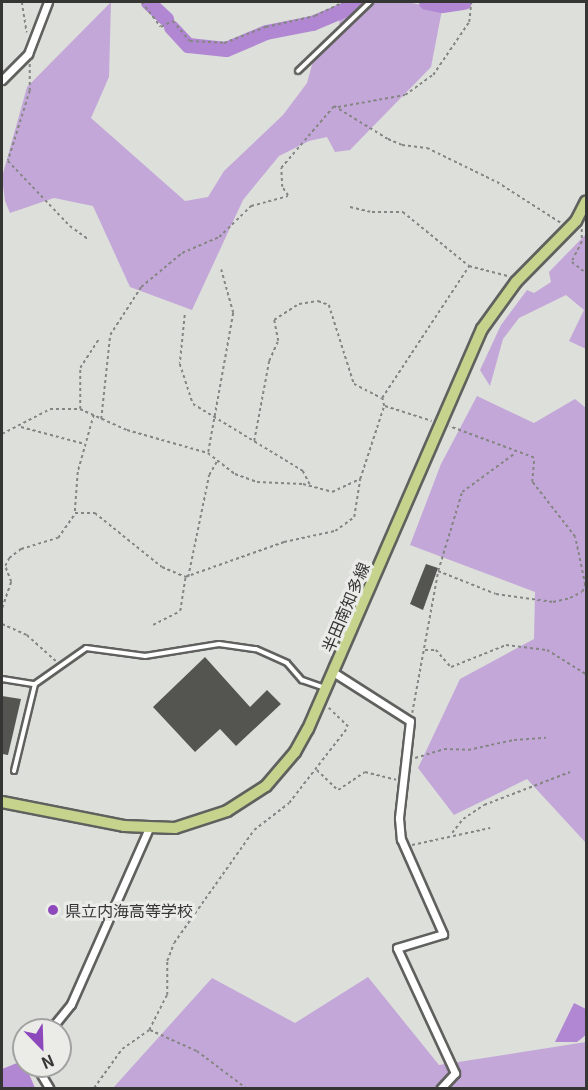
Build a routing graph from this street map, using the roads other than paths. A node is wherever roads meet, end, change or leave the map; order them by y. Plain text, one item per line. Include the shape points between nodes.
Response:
1 (48, 2) edge
2 (370, 2) edge
3 (298, 71) dead end
4 (2, 80) edge
5 (586, 201) edge
6 (333, 672) junction
7 (2, 679) edge
8 (35, 684) junction
9 (326, 688) junction
10 (14, 771) dead end
11 (2, 802) edge
12 (149, 828) junction
13 (60, 1018) edge
14 (441, 1089) edge

1 - 4 street via 28,54
2 - 3 lane
5 - 6 main road, 半田南知多線 via 572,226 516,282 482,329
6 - 9 main road, 半田南知多線
6 - 14 street via 410,721 401,840 443,934 397,948 455,1073
7 - 8 lane
8 - 9 lane via 86,648 145,656 219,644 256,650 287,663 302,680
8 - 10 lane
9 - 12 main road, 半田南知多線 via 295,752 252,796 207,820 175,828
11 - 12 main road, 半田南知多線
12 - 13 street via 71,1004

